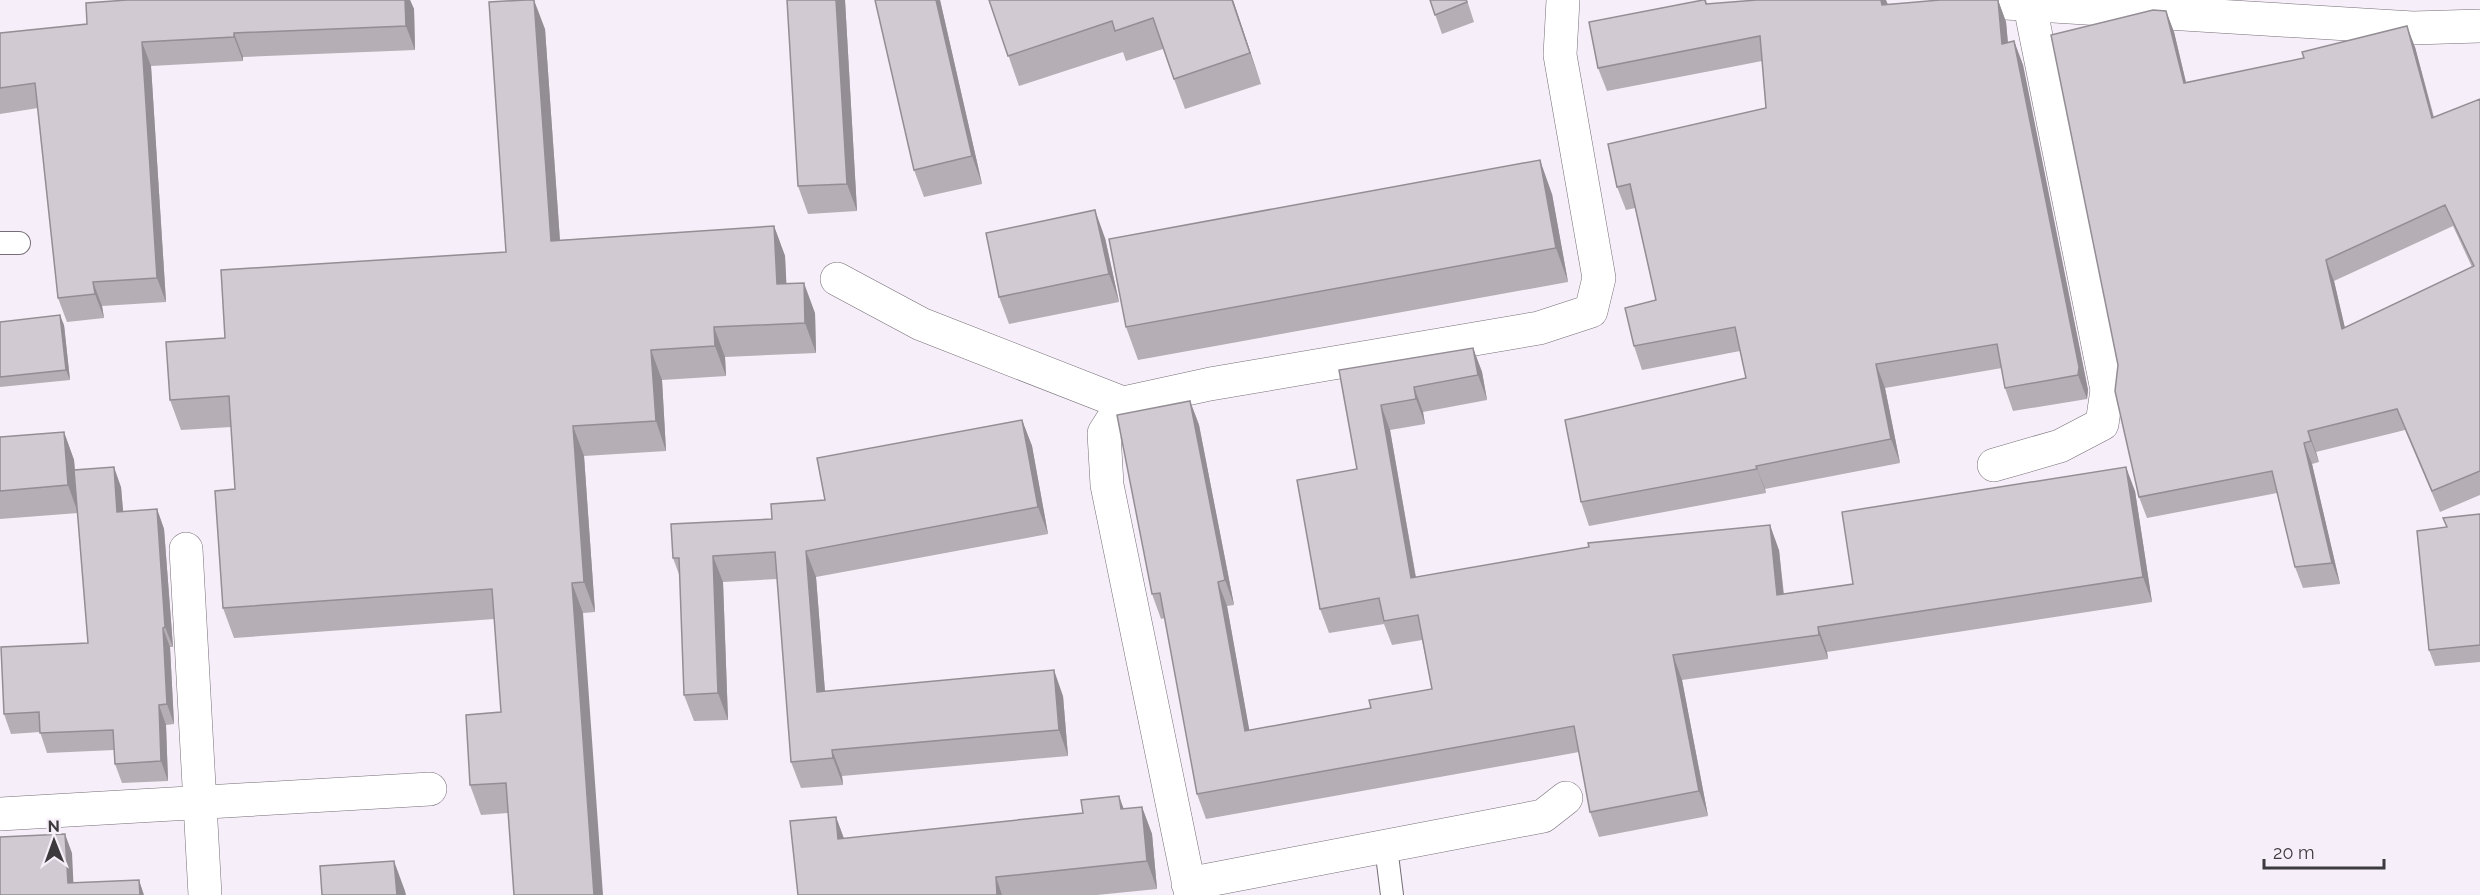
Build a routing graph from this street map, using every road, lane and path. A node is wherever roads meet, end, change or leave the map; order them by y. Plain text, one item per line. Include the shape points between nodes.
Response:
1 (1563, 0) edge
2 (1955, 0) edge
3 (2030, 6) junction
4 (2480, 26) edge
5 (837, 279) dead end
6 (1123, 403) junction
7 (1994, 465) dead end
8 (186, 549) dead end
9 (430, 789) dead end
10 (1566, 798) dead end
11 (201, 801) junction
12 (0, 814) edge
13 (1386, 847) junction
14 (1190, 890) edge
15 (205, 895) edge
16 (1392, 895) edge

1 - 6 street via 1560,55 1599,278 1591,311 1539,328 1210,384
2 - 3 street
3 - 4 street via 2413,28
3 - 7 street via 2107,390 2102,424 2060,446
5 - 6 street via 921,324
6 - 14 street via 1104,433 1107,485
8 - 11 street
9 - 11 street
10 - 13 street via 1543,816
11 - 12 street
11 - 15 street
13 - 14 street
13 - 16 lane

